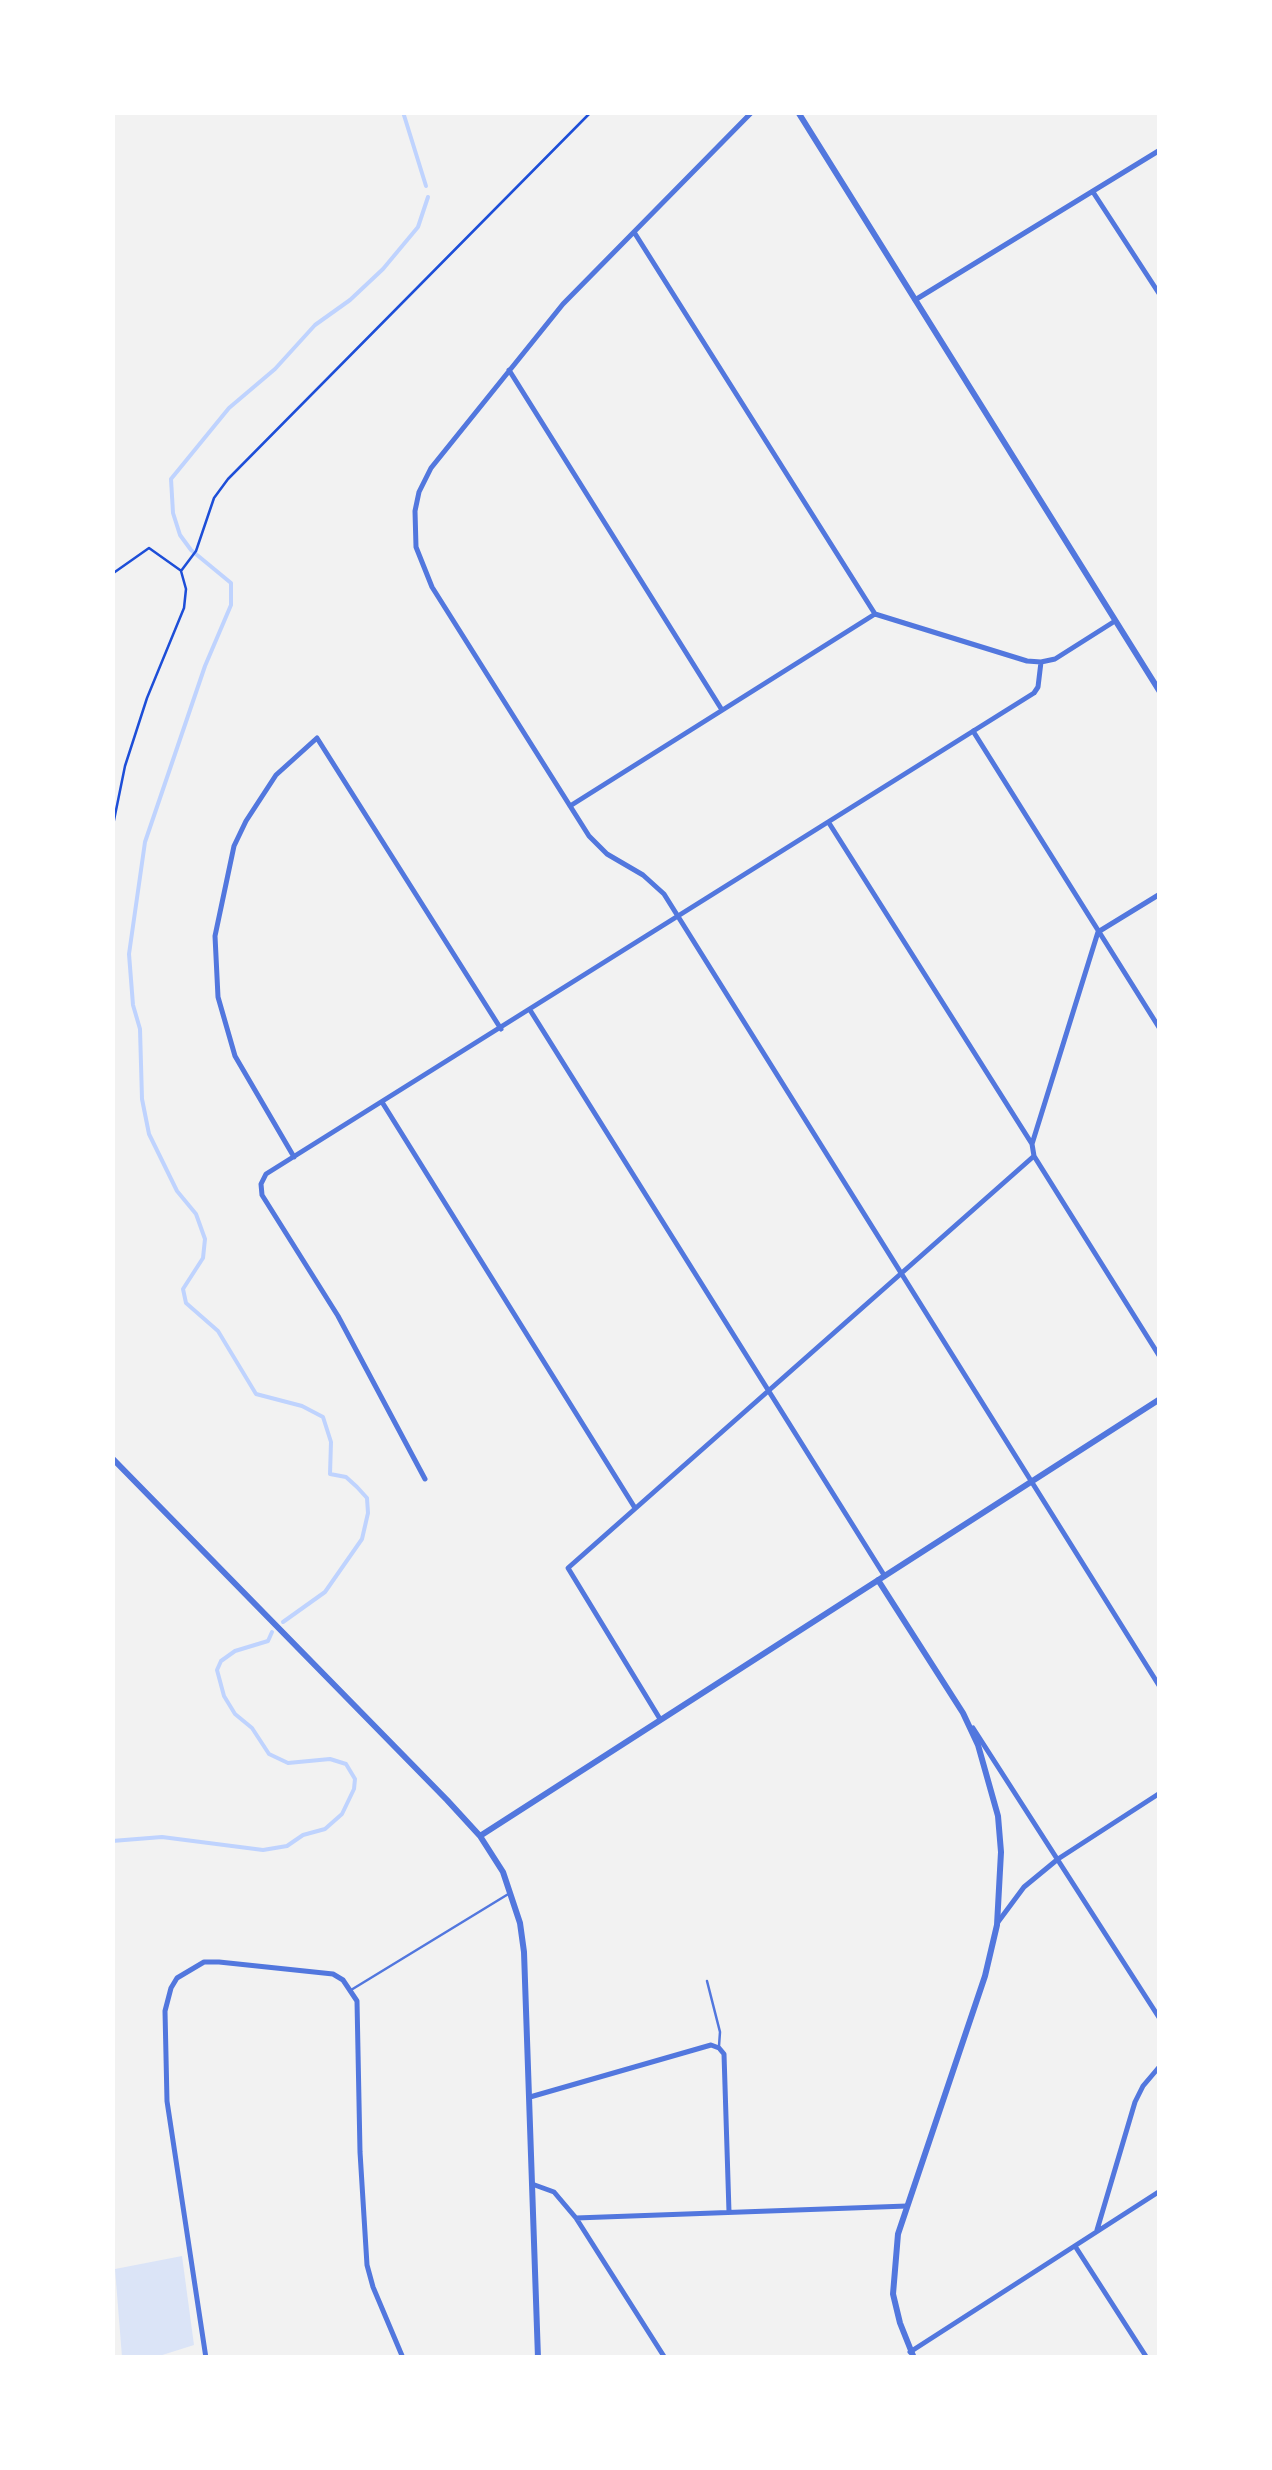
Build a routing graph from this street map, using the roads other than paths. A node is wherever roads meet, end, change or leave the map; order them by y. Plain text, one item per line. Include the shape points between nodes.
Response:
1 (752, 112) edge
2 (798, 112) edge
3 (1160, 150) edge
4 (1093, 192) junction
5 (634, 232) junction
6 (1160, 296) edge
7 (915, 300) junction
8 (509, 370) junction
9 (874, 614) junction
10 (1114, 621) junction
11 (1042, 662) junction
12 (1160, 692) edge
13 (722, 710) junction
14 (973, 731) junction
15 (570, 806) junction
16 (829, 823) junction
17 (1160, 894) edge
18 (678, 916) junction
19 (1098, 932) junction
20 (530, 1010) junction
21 (501, 1028) junction
22 (1160, 1029) edge
23 (382, 1102) junction
24 (1032, 1144) junction
25 (1034, 1156) junction
26 (294, 1157) junction
27 (901, 1273) junction
28 (1160, 1357) edge
29 (768, 1391) junction
30 (1160, 1400) edge
31 (112, 1458) edge
32 (426, 1479) dead end
33 (1031, 1480) junction
34 (635, 1508) junction
35 (881, 1578) junction
36 (1160, 1686) edge
37 (963, 1713) junction
38 (660, 1719) junction
39 (1160, 1794) edge
40 (480, 1836) junction
41 (1058, 1859) junction
42 (512, 1893) junction
43 (997, 1925) junction
44 (707, 1981) dead end
45 (351, 1990) junction
46 (1160, 2018) edge
47 (719, 2048) junction
48 (1160, 2066) edge
49 (530, 2097) junction
50 (532, 2184) junction
51 (1160, 2191) edge
52 (907, 2206) junction
53 (729, 2212) junction
54 (576, 2218) junction
55 (1096, 2233) junction
56 (1075, 2246) junction
57 (912, 2354) edge
58 (206, 2358) edge
59 (403, 2358) edge
60 (538, 2358) edge
61 (665, 2358) edge
62 (1147, 2358) edge

1 - 5 street
2 - 7 street
3 - 4 street
4 - 6 street
4 - 7 street
5 - 8 street
5 - 9 street
7 - 10 street
8 - 13 street
8 - 15 street via 431,468 419,492 414,529 432,587
9 - 11 street
9 - 13 street
10 - 11 street
10 - 12 street
11 - 14 street via 1034,694
13 - 15 street
14 - 16 street
14 - 19 street
15 - 18 street via 589,836 654,883
16 - 18 street
16 - 24 street
17 - 19 street
18 - 20 street
18 - 27 street
19 - 22 street
19 - 24 street
20 - 21 street
20 - 29 street
21 - 23 street
21 - 26 street via 317,738 276,775 246,820 215,936 218,997 235,1056
23 - 26 street
23 - 34 street
24 - 25 street
25 - 27 street
25 - 28 street
26 - 32 street via 266,1174 262,1195 338,1316
27 - 29 street
27 - 33 street
29 - 34 street
29 - 35 street
30 - 33 street
31 - 40 street
33 - 35 street
33 - 36 street
34 - 38 street via 568,1568
35 - 37 street
35 - 38 street
37 - 41 street
37 - 43 street via 998,1816
38 - 40 street
39 - 41 street
40 - 42 street
41 - 43 street via 1024,1887
41 - 46 street
42 - 45 lane
42 - 49 street via 524,1952
43 - 52 street
44 - 47 lane
45 - 58 street via 320,1971 220,1962 189,1968 170,1988 165,2076
45 - 59 street via 358,2013 367,2264
47 - 49 street
47 - 53 street
48 - 55 street via 1135,2102
49 - 50 street
50 - 54 street via 554,2192
50 - 60 street
51 - 55 street
52 - 53 street
52 - 57 street via 893,2294
53 - 54 street
54 - 61 street
55 - 56 street
56 - 57 street
56 - 62 street

